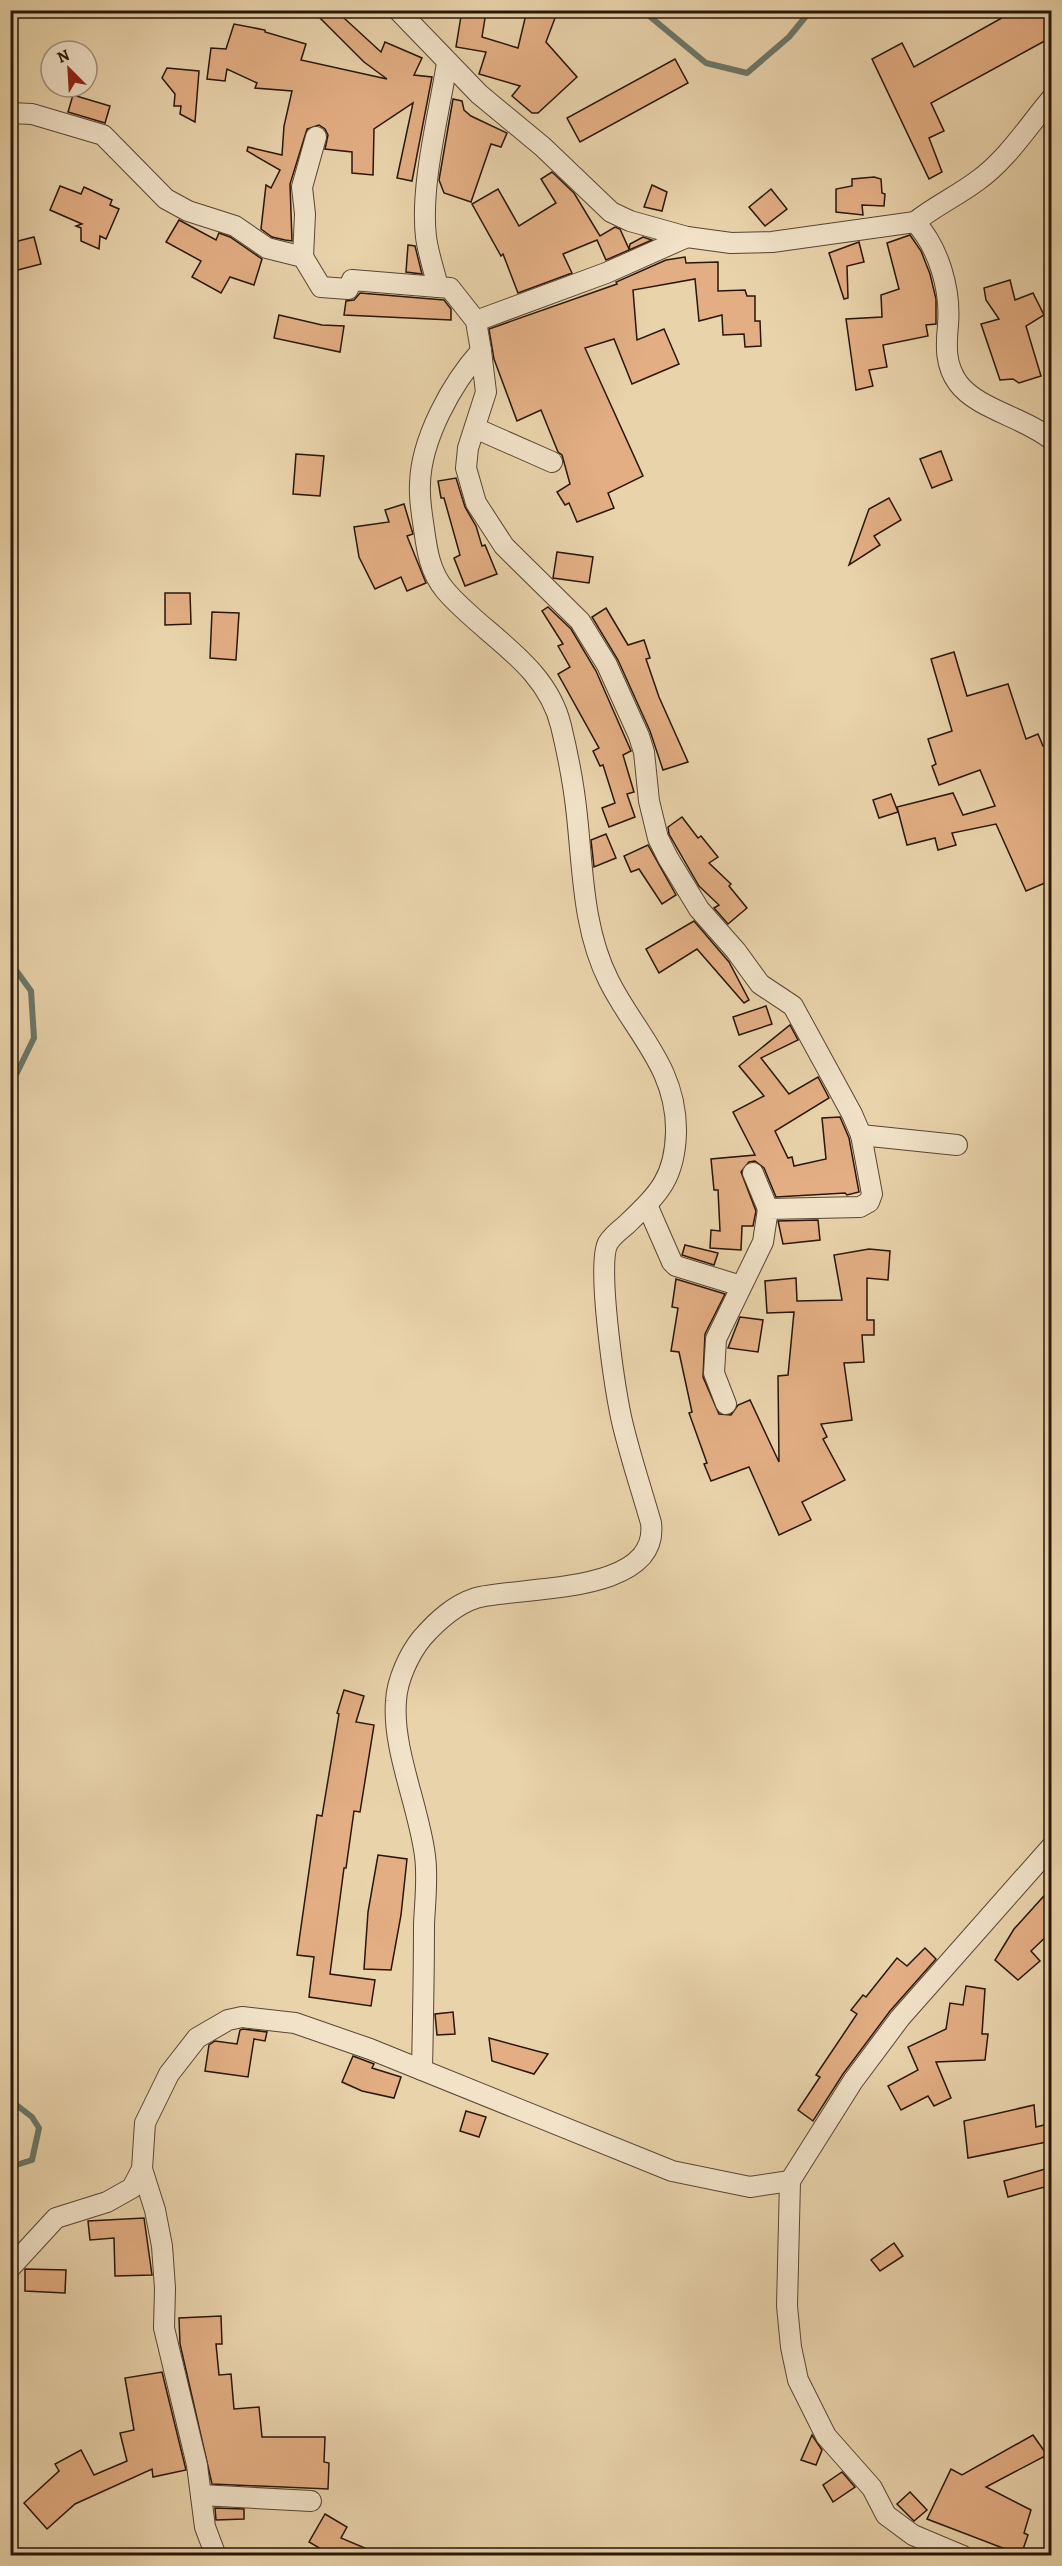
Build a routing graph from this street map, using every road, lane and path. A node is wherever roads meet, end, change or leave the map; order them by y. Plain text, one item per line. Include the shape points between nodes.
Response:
1 (398, 10) edge
2 (447, 63) junction
3 (1052, 98) edge
4 (10, 113) edge
5 (316, 137) dead end
6 (915, 222) junction
7 (687, 237) junction
8 (303, 257) junction
9 (438, 286) junction
10 (476, 321) junction
11 (482, 351) junction
12 (475, 428) junction
13 (1043, 430) edge
14 (1052, 440) edge
15 (552, 462) dead end
16 (861, 1135) junction
17 (957, 1144) dead end
18 (753, 1173) dead end
19 (647, 1204) junction
20 (768, 1209) junction
21 (741, 1286) junction
22 (726, 1404) dead end
23 (1052, 1846) edge
24 (422, 2070) junction
25 (142, 2169) junction
26 (790, 2181) junction
27 (10, 2268) edge
28 (201, 2496) junction
29 (311, 2501) dead end
30 (216, 2556) edge
31 (963, 2556) edge

1 - 2 street
2 - 7 street via 612,212
2 - 9 street via 427,211 426,238
3 - 6 street via 1000,161 977,182
4 - 8 street via 32,114 103,135 166,199 188,211 235,226 267,248
5 - 8 street via 302,187
6 - 7 street via 772,242 731,243
6 - 13 street via 929,241 942,274 950,370 970,396
7 - 10 street via 606,273
8 - 9 street via 321,287 348,289 352,280
9 - 10 street via 453,289
10 - 11 street
11 - 12 street via 486,392
11 - 19 street via 449,395 424,455 420,484 428,554 437,579 459,606 536,674 560,722 577,813 583,889 595,943 608,980 662,1066 675,1108 676,1133 669,1178
12 - 15 street
12 - 16 street via 466,468 476,503 504,546 580,621 606,665 639,736 649,801 658,838 668,858 699,909 760,984 793,1006
13 - 14 street
16 - 17 street
16 - 20 street via 872,1194 866,1204
18 - 20 street
19 - 21 street via 672,1262
19 - 24 street via 608,1242 604,1255 604,1305 621,1416 651,1523 648,1544 630,1565 596,1582 478,1598 450,1610 422,1639 400,1681 396,1701 402,1760 425,1859
20 - 21 street via 763,1242
21 - 22 street via 716,1339 713,1359
23 - 26 street via 900,2018 853,2081
24 - 25 street via 295,2023 242,2017 228,2020 197,2038 169,2074 145,2123
24 - 26 street via 672,2171 750,2187
25 - 27 street via 132,2188 115,2199 56,2218
25 - 28 street via 162,2246 164,2328
26 - 31 street via 787,2306 790,2347 798,2380 826,2436 872,2488 886,2515 913,2535
28 - 29 street
28 - 30 street via 205,2527

